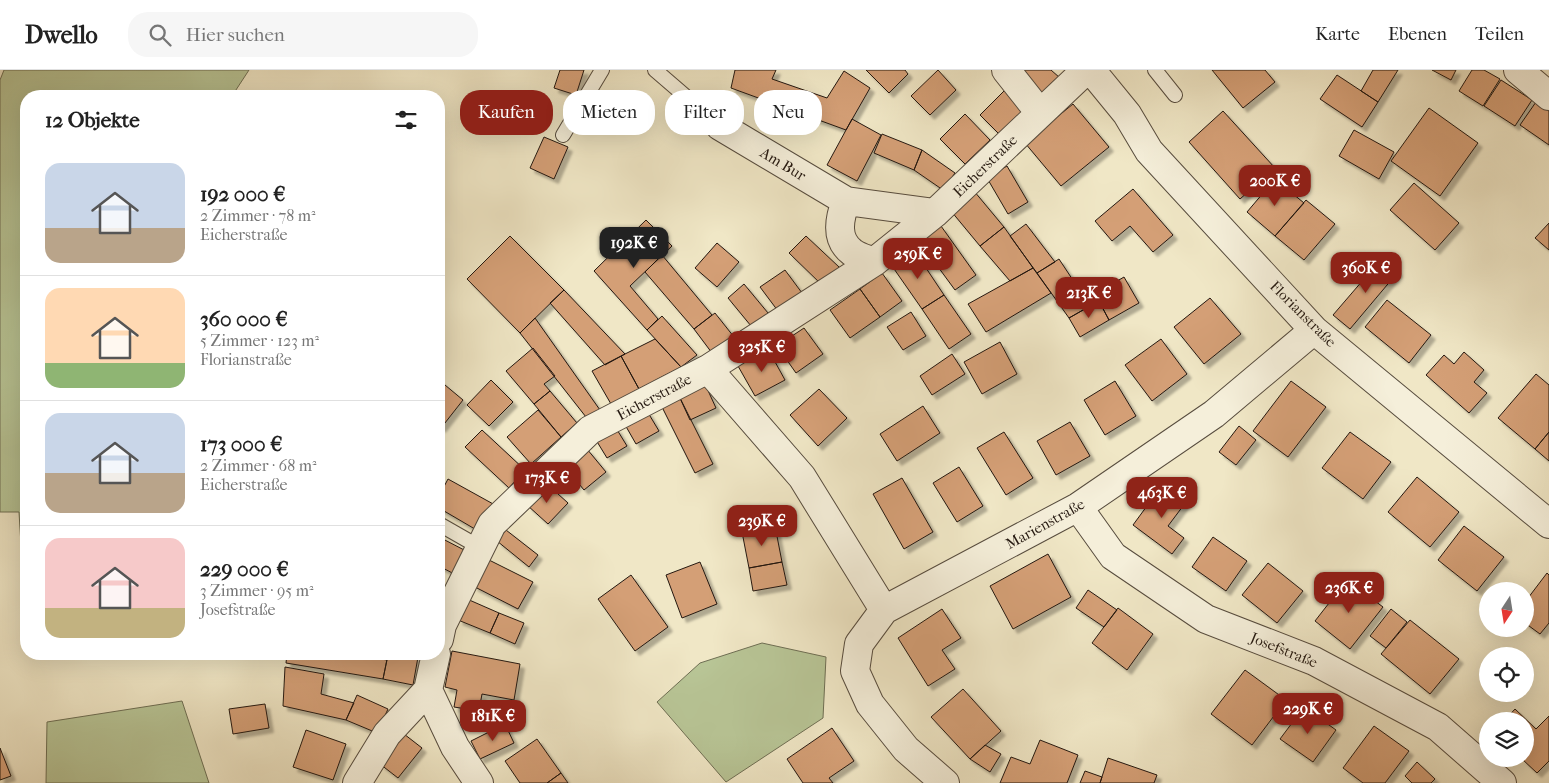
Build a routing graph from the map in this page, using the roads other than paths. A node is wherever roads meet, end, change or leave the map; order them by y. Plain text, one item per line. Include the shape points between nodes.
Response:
1 (602, 70) edge
2 (655, 70) edge
3 (1006, 70) edge
4 (1086, 70) edge
5 (1091, 70) edge
6 (1155, 70) edge
7 (1518, 70) edge
8 (590, 90) edge
9 (678, 90) edge
10 (1175, 95) dead end
11 (1549, 96) edge
12 (1040, 113) junction
13 (735, 135) edge
14 (846, 201) junction
15 (935, 213) junction
16 (874, 262) junction
17 (1314, 330) junction
18 (708, 369) junction
19 (1078, 507) junction
20 (1549, 524) edge
21 (445, 527) edge
22 (481, 548) junction
23 (884, 610) junction
24 (445, 619) edge
25 (435, 660) edge
26 (428, 690) junction
27 (357, 783) edge
28 (479, 783) edge
29 (946, 783) edge
30 (1502, 783) edge

1 - 8 lane
2 - 9 lane
3 - 12 street
4 - 12 street, Eicherstraße
5 - 17 street, Florianstraße via 1127,114 1149,151
6 - 10 lane
7 - 11 street
12 - 15 street, Eicherstraße
13 - 14 street, Am Bur
14 - 15 street, Am Bur
14 - 16 street via 840,218 840,236 852,252
15 - 16 street, Eicherstraße
16 - 18 street, Eicherstraße
17 - 19 street, Marienstraße via 1214,414
17 - 20 street, Florianstraße
18 - 22 street, Eicherstraße via 590,430 492,524
18 - 23 street via 802,477
19 - 23 street, Marienstraße
19 - 30 street, Josefstraße via 1113,556 1206,619 1314,661 1438,727
21 - 22 lane
22 - 24 street, Eicherstraße
23 - 29 street, Marienstraße via 859,644 855,672 870,704 906,749
25 - 26 street
26 - 27 street via 387,734
26 - 28 street via 455,747

